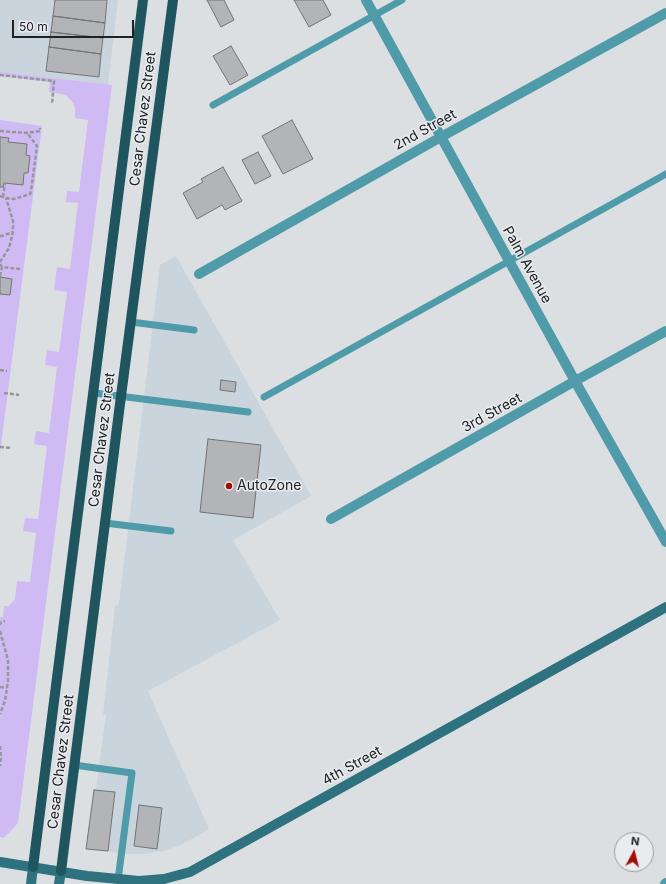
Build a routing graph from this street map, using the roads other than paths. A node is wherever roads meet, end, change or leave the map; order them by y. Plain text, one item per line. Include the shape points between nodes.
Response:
1 (143, 0) edge
2 (173, 0) edge
3 (366, 0) edge
4 (402, 0) edge
5 (666, 13) edge
6 (374, 16) junction
7 (213, 105) dead end
8 (441, 137) junction
9 (666, 174) edge
10 (509, 261) junction
11 (200, 274) dead end
12 (131, 322) junction
13 (194, 330) dead end
14 (666, 331) edge
15 (575, 381) junction
16 (94, 393) junction
17 (121, 396) junction
18 (264, 397) dead end
19 (248, 412) dead end
20 (331, 519) dead end
21 (105, 523) junction
22 (171, 531) dead end
23 (666, 542) edge
24 (666, 607) edge
25 (74, 765) junction
26 (0, 862) edge
27 (33, 867) junction
28 (61, 871) junction
29 (118, 880) junction
30 (165, 882) edge
31 (31, 884) edge
32 (59, 884) edge

1 - 16 main road, Cesar Chavez Street
2 - 12 main road, Cesar Chavez Street
3 - 6 street, Palm Avenue
4 - 6 lane
5 - 8 street, 2nd Street
6 - 7 lane
6 - 8 street, Palm Avenue
8 - 10 street, Palm Avenue
8 - 11 street, 2nd Street
9 - 10 lane
10 - 15 street, Palm Avenue
10 - 18 lane
12 - 13 lane
12 - 17 main road, Cesar Chavez Street
14 - 15 street, 3rd Street
15 - 20 street, 3rd Street
15 - 23 street, Palm Avenue
16 - 17 lane
16 - 27 main road, Cesar Chavez Street
17 - 19 lane
17 - 21 main road, Cesar Chavez Street
21 - 22 lane
21 - 25 main road, Cesar Chavez Street
24 - 30 street, 4th Street via 190,872
25 - 28 main road, Cesar Chavez Street
25 - 29 lane via 132,772
26 - 27 street, 4th Street
27 - 28 street, 4th Street
27 - 31 street, Cesar Chavez Street
28 - 29 street, 4th Street
28 - 32 street, Cesar Chavez Street
29 - 30 street, 4th Street

